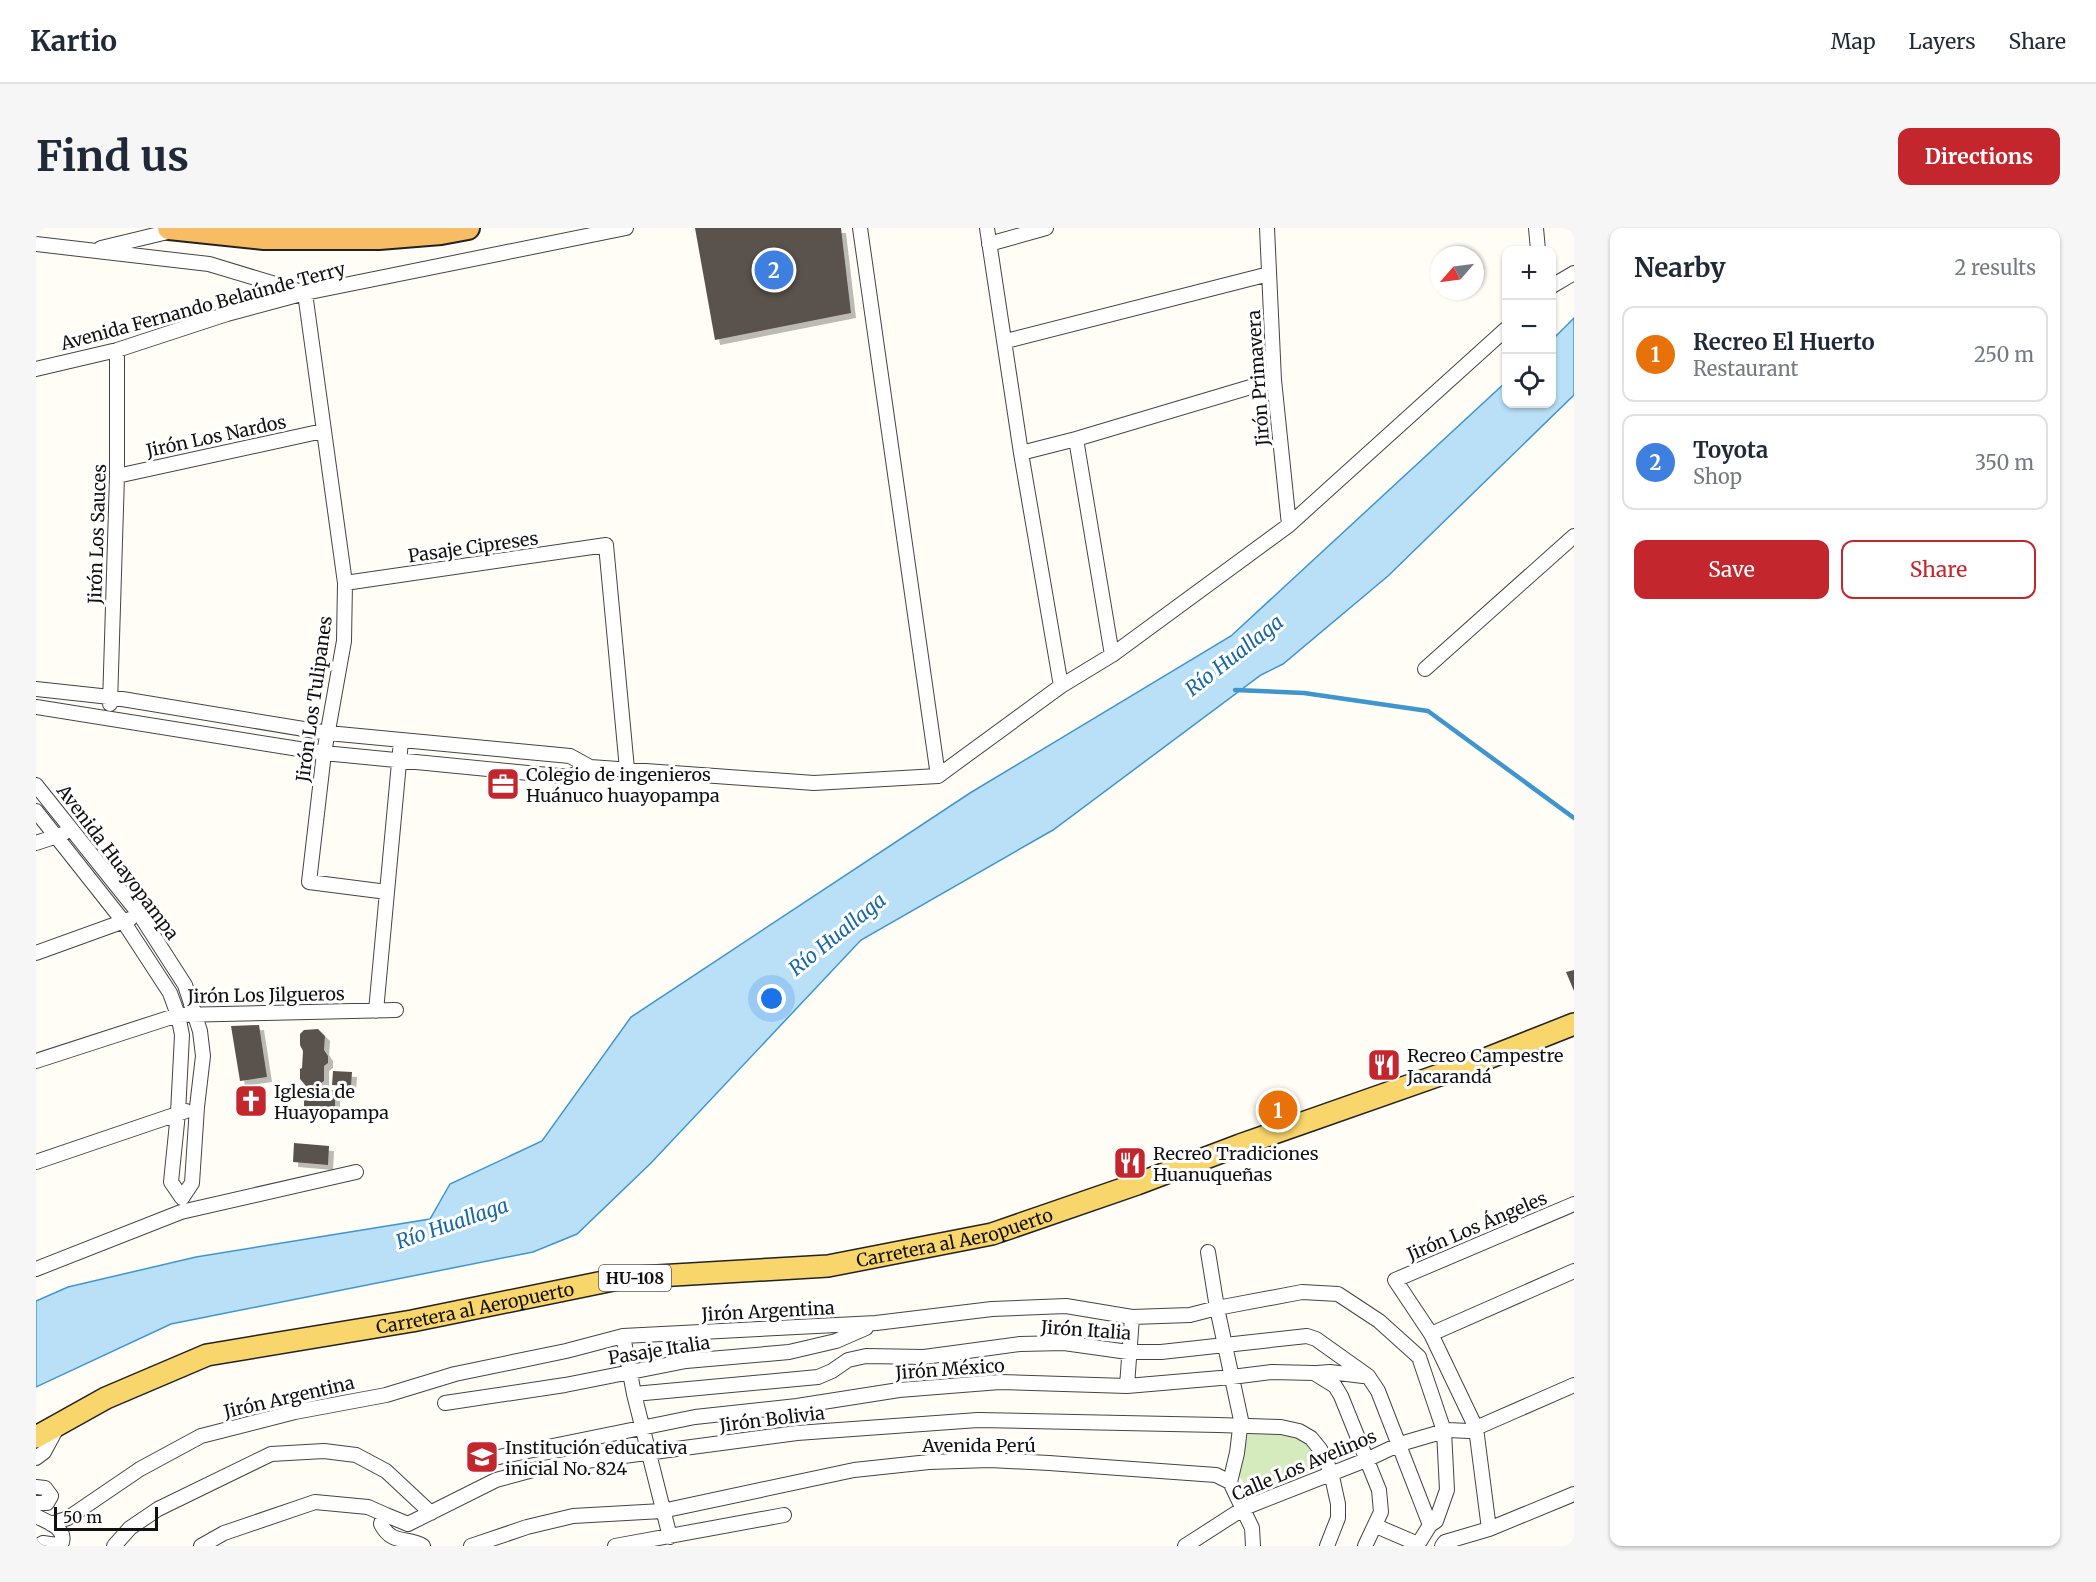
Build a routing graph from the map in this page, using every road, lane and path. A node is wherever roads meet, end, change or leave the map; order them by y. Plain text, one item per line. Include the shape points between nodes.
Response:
1 (468, 228) edge
2 (626, 228) edge
3 (860, 228) edge
4 (987, 228) edge
5 (1046, 228) edge
6 (1267, 228) edge
7 (1536, 228) edge
8 (174, 229) edge
9 (264, 233) edge
10 (36, 244) edge
11 (989, 244) junction
12 (1538, 246) edge
13 (94, 250) junction
14 (1574, 273) edge
15 (1269, 274) junction
16 (1556, 283) edge
17 (305, 293) junction
18 (1502, 333) edge
19 (1006, 341) junction
20 (117, 350) junction
21 (36, 369) edge
22 (1274, 380) junction
23 (323, 431) junction
24 (1076, 439) junction
25 (1021, 453) junction
26 (117, 476) junction
27 (1289, 525) junction
28 (1574, 536) edge
29 (345, 583) junction
30 (1112, 655) junction
31 (1425, 669) dead end
32 (1061, 686) junction
33 (36, 689) edge
34 (110, 698) junction
35 (36, 707) edge
36 (108, 718) junction
37 (328, 733) junction
38 (401, 741) junction
39 (324, 753) junction
40 (399, 760) junction
41 (590, 767) junction
42 (627, 769) junction
43 (938, 776) junction
44 (36, 785) edge
45 (36, 811) edge
46 (73, 830) junction
47 (56, 836) junction
48 (36, 843) edge
49 (387, 892) junction
50 (140, 915) junction
51 (123, 921) junction
52 (36, 953) edge
53 (396, 1010) dead end
54 (376, 1011) junction
55 (195, 1014) junction
56 (178, 1015) junction
57 (1574, 1024) edge
58 (36, 1061) edge
59 (197, 1107) junction
60 (178, 1113) junction
61 (36, 1162) edge
62 (356, 1172) dead end
63 (1574, 1204) edge
64 (181, 1205) junction
65 (1208, 1252) dead end
66 (36, 1269) edge
67 (1574, 1271) edge
68 (1217, 1308) junction
69 (1132, 1317) junction
70 (876, 1323) junction
71 (1431, 1334) junction
72 (623, 1336) junction
73 (1224, 1344) junction
74 (1128, 1352) junction
75 (630, 1371) junction
76 (1314, 1373) junction
77 (1368, 1376) junction
78 (1232, 1377) junction
79 (1574, 1385) edge
80 (1126, 1386) junction
81 (634, 1394) junction
82 (445, 1403) dead end
83 (58, 1426) junction
84 (1240, 1427) junction
85 (642, 1428) junction
86 (1473, 1430) junction
87 (1446, 1431) junction
88 (36, 1437) edge
89 (1400, 1444) junction
90 (648, 1454) junction
91 (36, 1458) edge
92 (489, 1459) dead end
93 (1366, 1460) junction
94 (1331, 1472) junction
95 (1230, 1482) junction
96 (36, 1487) edge
97 (1574, 1494) edge
98 (36, 1503) edge
99 (1244, 1508) junction
100 (662, 1511) junction
101 (431, 1513) junction
102 (386, 1515) junction
103 (784, 1515) dead end
104 (36, 1516) edge
105 (51, 1524) junction
106 (1430, 1525) junction
107 (1376, 1526) junction
108 (1489, 1529) junction
109 (670, 1537) junction
110 (1205, 1539) edge
111 (1417, 1545) edge
112 (38, 1546) edge
113 (114, 1546) edge
114 (201, 1546) edge
115 (423, 1546) edge
116 (471, 1546) edge
117 (615, 1546) edge
118 (1185, 1546) edge
119 (1253, 1546) edge
120 (1327, 1546) edge
121 (1365, 1546) edge
122 (1442, 1546) edge

1 - 9 highway via 379,238
2 - 17 street, Avenida Fernando Belaúnde Terry
3 - 43 street
4 - 11 street
5 - 11 street
6 - 15 street, Jirón Primavera
7 - 12 street
8 - 9 highway
8 - 13 street
10 - 13 street
11 - 19 street
13 - 17 street via 209,264
14 - 16 street
15 - 19 street
15 - 22 street, Jirón Primavera
17 - 20 street, Avenida Fernando Belaúnde Terry
17 - 23 street, Jirón Los Tulipanes
18 - 27 street
19 - 25 street
20 - 21 street, Avenida Fernando Belaúnde Terry
20 - 26 street, Jirón Los Sauces
22 - 24 street
22 - 27 street, Jirón Primavera
23 - 26 street, Jirón Los Nardos
23 - 29 street, Jirón Los Tulipanes
24 - 25 street
24 - 30 street
25 - 32 street
26 - 34 street, Jirón Los Sauces
27 - 30 street
28 - 31 street
29 - 37 street, Jirón Los Tulipanes via 344,641
29 - 42 street, Pasaje Cipreses via 606,545
30 - 32 street
32 - 43 street
33 - 34 street
34 - 36 street, Jirón Los Sauces
34 - 37 street
35 - 36 street
36 - 39 street
37 - 38 street
37 - 39 street, Jirón Los Tulipanes
38 - 40 street
38 - 41 street via 570,756
39 - 40 street
39 - 49 street, Jirón Los Tulipanes via 309,882
40 - 41 street via 569,777
40 - 49 street
41 - 42 street
42 - 43 street via 814,783
44 - 46 street, Avenida Huayopampa
45 - 47 street, Avenida Huayopampa
46 - 47 street
46 - 50 street, Avenida Huayopampa
47 - 48 street
47 - 51 street, Avenida Huayopampa
49 - 54 street
50 - 51 street
50 - 55 street, Avenida Huayopampa via 185,985
51 - 52 street
51 - 56 street, Avenida Huayopampa via 170,993
53 - 54 street, Jirón Los Jilgueros
54 - 55 street, Jirón Los Jilgueros
55 - 56 street, Jirón Los Jilgueros
55 - 59 street, Avenida Huayopampa via 203,1056
56 - 58 street, Jirón Los Jilgueros
56 - 60 street, Avenida Huayopampa via 182,1035
57 - 83 main road, Carretera al Aeropuerto / HU-108 via 1137,1185 992,1234 828,1266 623,1278 412,1322 207,1356 106,1398
59 - 60 street
59 - 64 street, Avenida Huayopampa via 192,1183
60 - 61 street
60 - 64 street, Avenida Huayopampa via 171,1182
62 - 64 street
63 - 71 street, Jirón Los Ángeles via 1395,1280
64 - 66 street
65 - 68 street
67 - 71 street
68 - 69 street, Jirón Argentina via 1190,1315
68 - 73 street
68 - 87 street, Jirón Argentina via 1302,1292 1338,1294 1379,1321 1419,1358
69 - 70 street, Jirón Argentina via 1066,1306 992,1309
69 - 74 street
70 - 72 street, Jirón Argentina
70 - 75 street, Pasaje Italia via 836,1341 789,1352 686,1361
71 - 86 street
72 - 75 street
72 - 105 street, Jirón Argentina via 201,1436 140,1469 68,1518
73 - 74 street, Jirón Italia
73 - 77 street, Jirón Italia via 1311,1337
73 - 78 street
74 - 80 street
74 - 81 street, Jirón Italia via 1042,1343 924,1357 866,1356 848,1360 818,1377
75 - 81 street
75 - 82 street, Pasaje Italia
76 - 77 street, Jirón México
76 - 78 street, Jirón México via 1272,1371
76 - 93 street via 1335,1386
77 - 89 street, Jirón Italia
78 - 80 street, Jirón México
78 - 84 street
79 - 86 street
80 - 85 street, Jirón México via 1000,1382 899,1390 695,1417
81 - 85 street
83 - 88 main road, Carretera al Aeropuerto / HU-108
83 - 91 street via 44,1452
84 - 90 street, Jirón Bolivia via 978,1420 797,1433
84 - 94 street, Jirón Bolivia via 1299,1431 1320,1449
84 - 95 street
85 - 90 street
85 - 92 street, Jirón México
86 - 87 street, Calle Los Avelinos
86 - 108 street
87 - 89 street, Calle Los Avelinos
87 - 106 street, Jirón Argentina via 1448,1490 1436,1521
89 - 93 street, Calle Los Avelinos
89 - 106 street, Jirón Italia
90 - 100 street
90 - 101 street, Jirón Bolivia via 533,1470 496,1480
93 - 94 street, Calle Los Avelinos
93 - 107 street via 1382,1512
94 - 99 street, Calle Los Avelinos
94 - 120 street, Jirón Bolivia via 1338,1518
95 - 99 street
95 - 100 street, Avenida Perú via 1216,1475 1049,1463 929,1462 855,1470
96 - 98 street via 45,1488 51,1496 47,1503
97 - 108 street
99 - 110 street, Calle Los Avelinos
99 - 119 street via 1252,1528
100 - 109 street
100 - 116 street, Avenida Perú via 573,1516
101 - 102 street, Jirón Bolivia via 408,1524
101 - 113 street via 386,1471 356,1455 324,1451 271,1454 158,1509 130,1528
102 - 114 street, Jirón Bolivia via 368,1507 315,1502 224,1533
102 - 115 street via 381,1524 389,1536
103 - 109 street
104 - 105 street
105 - 112 street via 61,1531 62,1542
106 - 111 street, Jirón Argentina
107 - 111 street
107 - 121 street
108 - 122 street
109 - 117 street
110 - 118 street, Calle Los Avelinos

